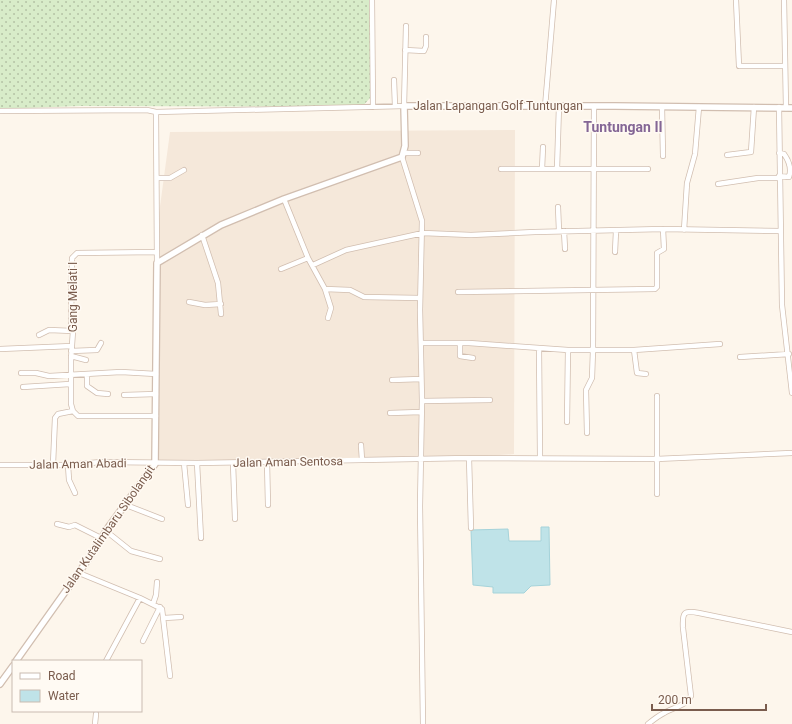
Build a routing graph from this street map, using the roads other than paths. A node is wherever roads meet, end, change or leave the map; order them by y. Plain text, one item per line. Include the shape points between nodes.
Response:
1 (372, 0) edge
2 (554, 0) edge
3 (736, 0) edge
4 (784, 0) edge
5 (406, 26) dead end
6 (426, 37) dead end
7 (406, 50) junction
8 (784, 66) junction
9 (394, 80) dead end
10 (395, 106) junction
11 (404, 106) junction
12 (559, 106) junction
13 (594, 106) junction
14 (373, 107) junction
15 (544, 107) junction
16 (662, 107) junction
17 (699, 107) junction
18 (754, 107) junction
19 (779, 107) junction
20 (789, 108) edge
21 (0, 111) edge
22 (156, 112) junction
23 (542, 147) dead end
24 (418, 153) dead end
25 (779, 153) junction
26 (403, 155) junction
27 (727, 155) dead end
28 (663, 156) dead end
29 (502, 169) dead end
30 (542, 169) junction
31 (557, 169) junction
32 (595, 169) junction
33 (648, 169) dead end
34 (184, 170) dead end
35 (779, 177) junction
36 (157, 178) junction
37 (718, 184) dead end
38 (284, 198) junction
39 (558, 207) dead end
40 (664, 229) junction
41 (684, 230) junction
42 (561, 231) junction
43 (593, 231) junction
44 (616, 231) junction
45 (780, 231) junction
46 (423, 233) junction
47 (202, 235) junction
48 (565, 250) dead end
49 (157, 252) junction
50 (615, 252) dead end
51 (308, 258) junction
52 (157, 263) junction
53 (313, 265) junction
54 (281, 269) dead end
55 (324, 289) junction
56 (593, 290) junction
57 (458, 292) dead end
58 (420, 298) junction
59 (189, 302) dead end
60 (221, 304) junction
61 (221, 314) dead end
62 (328, 318) dead end
63 (73, 331) junction
64 (39, 335) dead end
65 (460, 342) junction
66 (101, 343) dead end
67 (421, 343) junction
68 (720, 344) dead end
69 (538, 348) junction
70 (0, 349) edge
71 (568, 350) junction
72 (593, 350) junction
73 (634, 350) junction
74 (71, 351) junction
75 (789, 354) junction
76 (740, 357) dead end
77 (473, 358) dead end
78 (86, 360) dead end
79 (22, 373) dead end
80 (87, 374) junction
81 (156, 374) junction
82 (646, 374) dead end
83 (71, 375) junction
84 (421, 379) junction
85 (392, 380) dead end
86 (70, 384) junction
87 (23, 387) dead end
88 (792, 393) edge
89 (108, 394) dead end
90 (156, 394) junction
91 (124, 395) dead end
92 (657, 396) dead end
93 (490, 400) dead end
94 (422, 401) junction
95 (73, 411) junction
96 (421, 412) junction
97 (390, 413) dead end
98 (156, 416) junction
99 (567, 422) dead end
100 (587, 433) dead end
101 (361, 445) dead end
102 (792, 453) edge
103 (540, 457) junction
104 (468, 458) junction
105 (656, 458) junction
106 (421, 459) junction
107 (362, 460) junction
108 (267, 462) junction
109 (184, 463) junction
110 (233, 463) junction
111 (53, 464) junction
112 (155, 464) junction
113 (196, 464) junction
114 (0, 465) edge
115 (68, 465) junction
116 (75, 493) dead end
117 (657, 494) dead end
118 (126, 505) junction
119 (188, 505) dead end
120 (268, 505) dead end
121 (162, 519) dead end
122 (235, 520) dead end
123 (57, 524) dead end
124 (471, 528) dead end
125 (106, 531) junction
126 (101, 538) junction
127 (201, 538) dead end
128 (160, 559) dead end
129 (79, 573) junction
130 (157, 582) dead end
131 (140, 598) junction
132 (152, 604) junction
133 (160, 607) junction
134 (181, 617) dead end
135 (164, 618) junction
136 (154, 619) junction
137 (792, 632) edge
138 (143, 640) dead end
139 (17, 660) edge
140 (107, 660) edge
141 (12, 667) edge
142 (170, 676) dead end
143 (0, 684) edge
144 (96, 714) dead end
145 (95, 724) edge
146 (423, 724) edge
147 (648, 724) edge

1 - 14 street
2 - 15 street
3 - 8 street via 739,66
4 - 8 street
5 - 7 street
6 - 7 street via 424,51
7 - 11 street
8 - 20 street
9 - 10 street
10 - 11 street
10 - 14 street
11 - 15 street, Jalan Lapangan Golf Tuntungan
11 - 26 street, Jalan Lapangan Golf Tuntungan
12 - 13 street, Jalan Lapangan Golf Tuntungan
12 - 15 street, Jalan Lapangan Golf Tuntungan
12 - 31 street
13 - 16 street, Jalan Lapangan Golf Tuntungan
13 - 32 street
14 - 22 street
16 - 17 street, Jalan Lapangan Golf Tuntungan
16 - 28 street
17 - 18 street, Jalan Lapangan Golf Tuntungan
17 - 41 street via 695,154 687,183
18 - 19 street, Jalan Lapangan Golf Tuntungan
18 - 27 street via 751,152
19 - 20 street, Jalan Lapangan Golf Tuntungan
19 - 25 street
21 - 22 street
22 - 36 street
23 - 30 street
24 - 26 street
25 - 35 street
25 - 35 street via 784,154 789,163 790,175
26 - 38 street
26 - 46 street via 422,219
29 - 30 street
30 - 31 street
31 - 32 street
32 - 33 street
32 - 43 street
34 - 36 street via 170,178
35 - 37 street
35 - 45 street
36 - 49 street
38 - 47 street
38 - 51 street
39 - 42 street
40 - 41 street
40 - 44 street
40 - 56 street via 664,250 656,254 656,288
41 - 45 street
42 - 43 street
42 - 46 street via 472,235
42 - 48 street
43 - 44 street
43 - 56 street
44 - 50 street
45 - 75 street via 782,305
46 - 53 street via 346,250
46 - 58 street
47 - 52 street
47 - 60 street via 218,283
49 - 52 street
49 - 63 street, Gang Melati I via 74,255 71,325
51 - 53 street
51 - 54 street
52 - 81 street, Jalan Kutalimbaru Sibolangit
53 - 55 street
55 - 58 street via 350,290 364,296
55 - 62 street via 331,308
56 - 57 street
56 - 72 street
58 - 67 street
59 - 60 street
60 - 61 street
63 - 64 street via 49,330
63 - 74 street, Gang Melati I
65 - 67 street
65 - 69 street
65 - 77 street via 460,356
66 - 74 street via 97,350
67 - 84 street
68 - 73 street
69 - 71 street
69 - 103 street
70 - 74 street
71 - 72 street
71 - 99 street
72 - 73 street
72 - 100 street via 592,378 586,390
73 - 82 street via 637,373
74 - 78 street
74 - 83 street, Gang Melati I
75 - 76 street
75 - 88 street
79 - 83 street
80 - 81 street
80 - 83 street
80 - 89 street via 87,386 97,393
81 - 90 street, Jalan Kutalimbaru Sibolangit
83 - 86 street, Gang Melati I
84 - 85 street
84 - 94 street
86 - 87 street
86 - 95 street, Gang Melati I
90 - 91 street
90 - 98 street, Jalan Kutalimbaru Sibolangit
92 - 105 street
93 - 94 street
94 - 96 street
95 - 98 street via 83,417
95 - 111 street via 56,415
96 - 97 street
96 - 106 street
98 - 112 street, Jalan Kutalimbaru Sibolangit
101 - 107 street
102 - 105 street, Jalan Aman Sentosa
103 - 104 street, Jalan Aman Sentosa
103 - 105 street, Jalan Aman Sentosa
104 - 106 street, Jalan Aman Sentosa
104 - 124 street
105 - 117 street
106 - 107 street, Jalan Aman Sentosa
106 - 146 street
107 - 108 street, Jalan Aman Sentosa
108 - 110 street, Jalan Aman Sentosa
108 - 120 street
109 - 112 street, Jalan Aman Sentosa
109 - 113 street, Jalan Aman Sentosa
109 - 119 street
110 - 113 street, Jalan Aman Sentosa
110 - 122 street
111 - 114 street, Jalan Aman Abadi
111 - 115 street, Jalan Aman Abadi
112 - 115 street, Jalan Aman Abadi via 101,462
112 - 118 street, Jalan Kutalimbaru Sibolangit
113 - 127 street
115 - 116 street via 69,480
118 - 121 street
118 - 125 street, Jalan Kutalimbaru Sibolangit
123 - 126 street via 75,525
125 - 126 street, Jalan Kutalimbaru Sibolangit
125 - 128 street via 131,551
126 - 129 street, Jalan Kutalimbaru Sibolangit
129 - 131 street
129 - 139 street, Jalan Kutalimbaru Sibolangit
130 - 132 street
131 - 132 street
131 - 140 street
132 - 133 street
133 - 135 street via 164,612
133 - 136 street
134 - 135 street
135 - 136 street
135 - 142 street
136 - 138 street
137 - 147 street via 689,611 685,613 682,618 691,696
141 - 143 street
144 - 145 street

